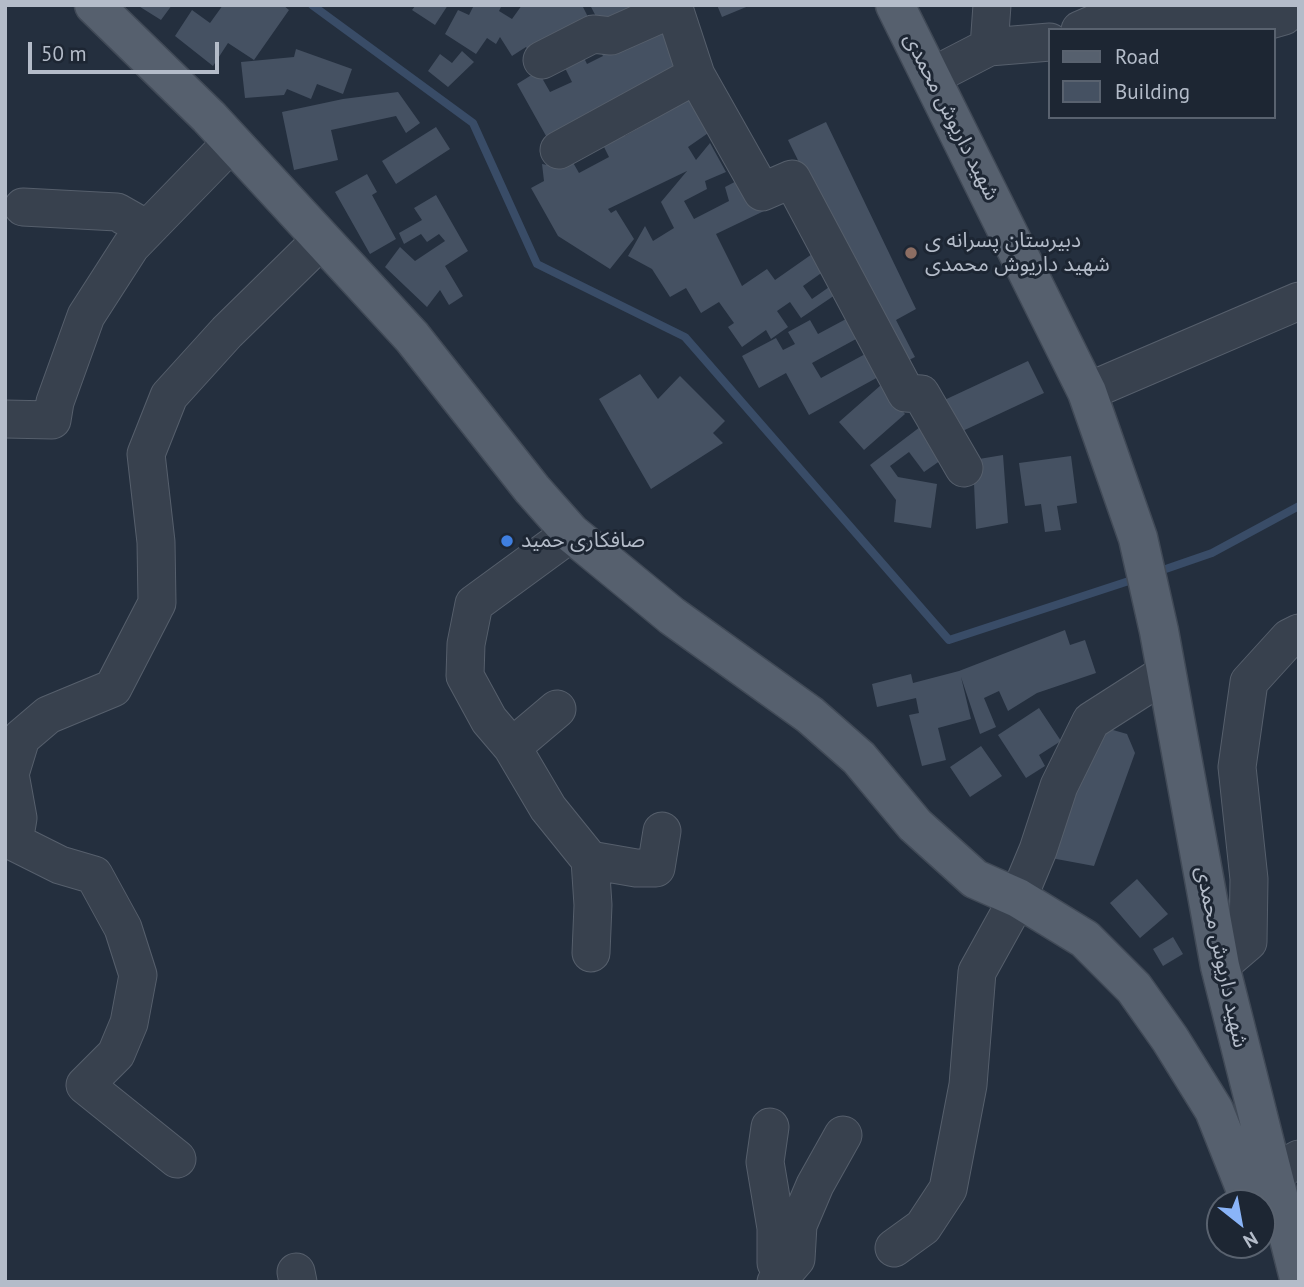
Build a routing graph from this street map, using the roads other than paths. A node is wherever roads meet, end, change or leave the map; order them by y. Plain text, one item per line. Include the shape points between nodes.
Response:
1 (895, 5) edge
2 (992, 5) edge
3 (673, 6) edge
4 (100, 7) edge
5 (1293, 18) edge
6 (1085, 28) edge
7 (1048, 42) edge
8 (989, 47) junction
9 (542, 60) dead end
10 (696, 75) junction
11 (931, 77) junction
12 (232, 142) junction
13 (559, 150) dead end
14 (23, 207) dead end
15 (147, 229) junction
16 (322, 239) junction
17 (1299, 301) edge
18 (1087, 392) junction
19 (5, 419) edge
20 (964, 468) dead end
21 (571, 533) junction
22 (1299, 633) edge
23 (1166, 673) junction
24 (557, 709) dead end
25 (512, 747) junction
26 (662, 831) dead end
27 (10, 844) edge
28 (590, 860) junction
29 (1018, 898) junction
30 (592, 953) dead end
31 (1220, 966) junction
32 (770, 1127) dead end
33 (843, 1135) dead end
34 (177, 1159) dead end
35 (1274, 1179) edge
36 (1276, 1241) edge
37 (894, 1248) dead end
38 (1298, 1272) edge
39 (776, 1282) edge

1 - 11 main road, شهید داریوش محمدی
2 - 8 street
3 - 9 street via 611,36 593,34
3 - 10 street
4 - 12 main road
5 - 6 street via 1263,22 1117,14
7 - 8 street
8 - 11 street
10 - 13 street
10 - 20 street via 762,192 792,179 905,393 921,394
11 - 18 main road, شهید داریوش محمدی
12 - 15 street
12 - 16 main road
14 - 15 street via 117,212
15 - 19 street via 86,316 52,420
16 - 21 main road via 412,337
16 - 27 street via 169,396 146,454 157,603 113,688 48,715 21,738 10,774 18,818
17 - 18 street
18 - 23 main road, شهید داریوش محمدی via 1138,538
21 - 25 street via 474,604 465,676 489,720
21 - 29 main road via 662,608 810,715 859,758 915,825 975,879
22 - 31 street via 1249,682 1237,767 1249,879 1248,942
23 - 29 street via 1091,721 1059,786
23 - 31 main road, شهید داریوش محمدی
24 - 25 street
25 - 28 street via 548,808
26 - 28 street via 656,868
27 - 34 street via 94,876 123,928 138,975 129,1023 116,1054 85,1085
28 - 30 street
29 - 35 main road via 1085,939 1134,988 1214,1110
29 - 37 street via 977,972 968,1085 948,1189 923,1227
31 - 35 main road, شهید داریوش محمدی
32 - 39 street via 765,1162 776,1228
33 - 39 street via 798,1225 796,1259
35 - 38 main road, شهید داریوش محمدی
36 - 38 main road

